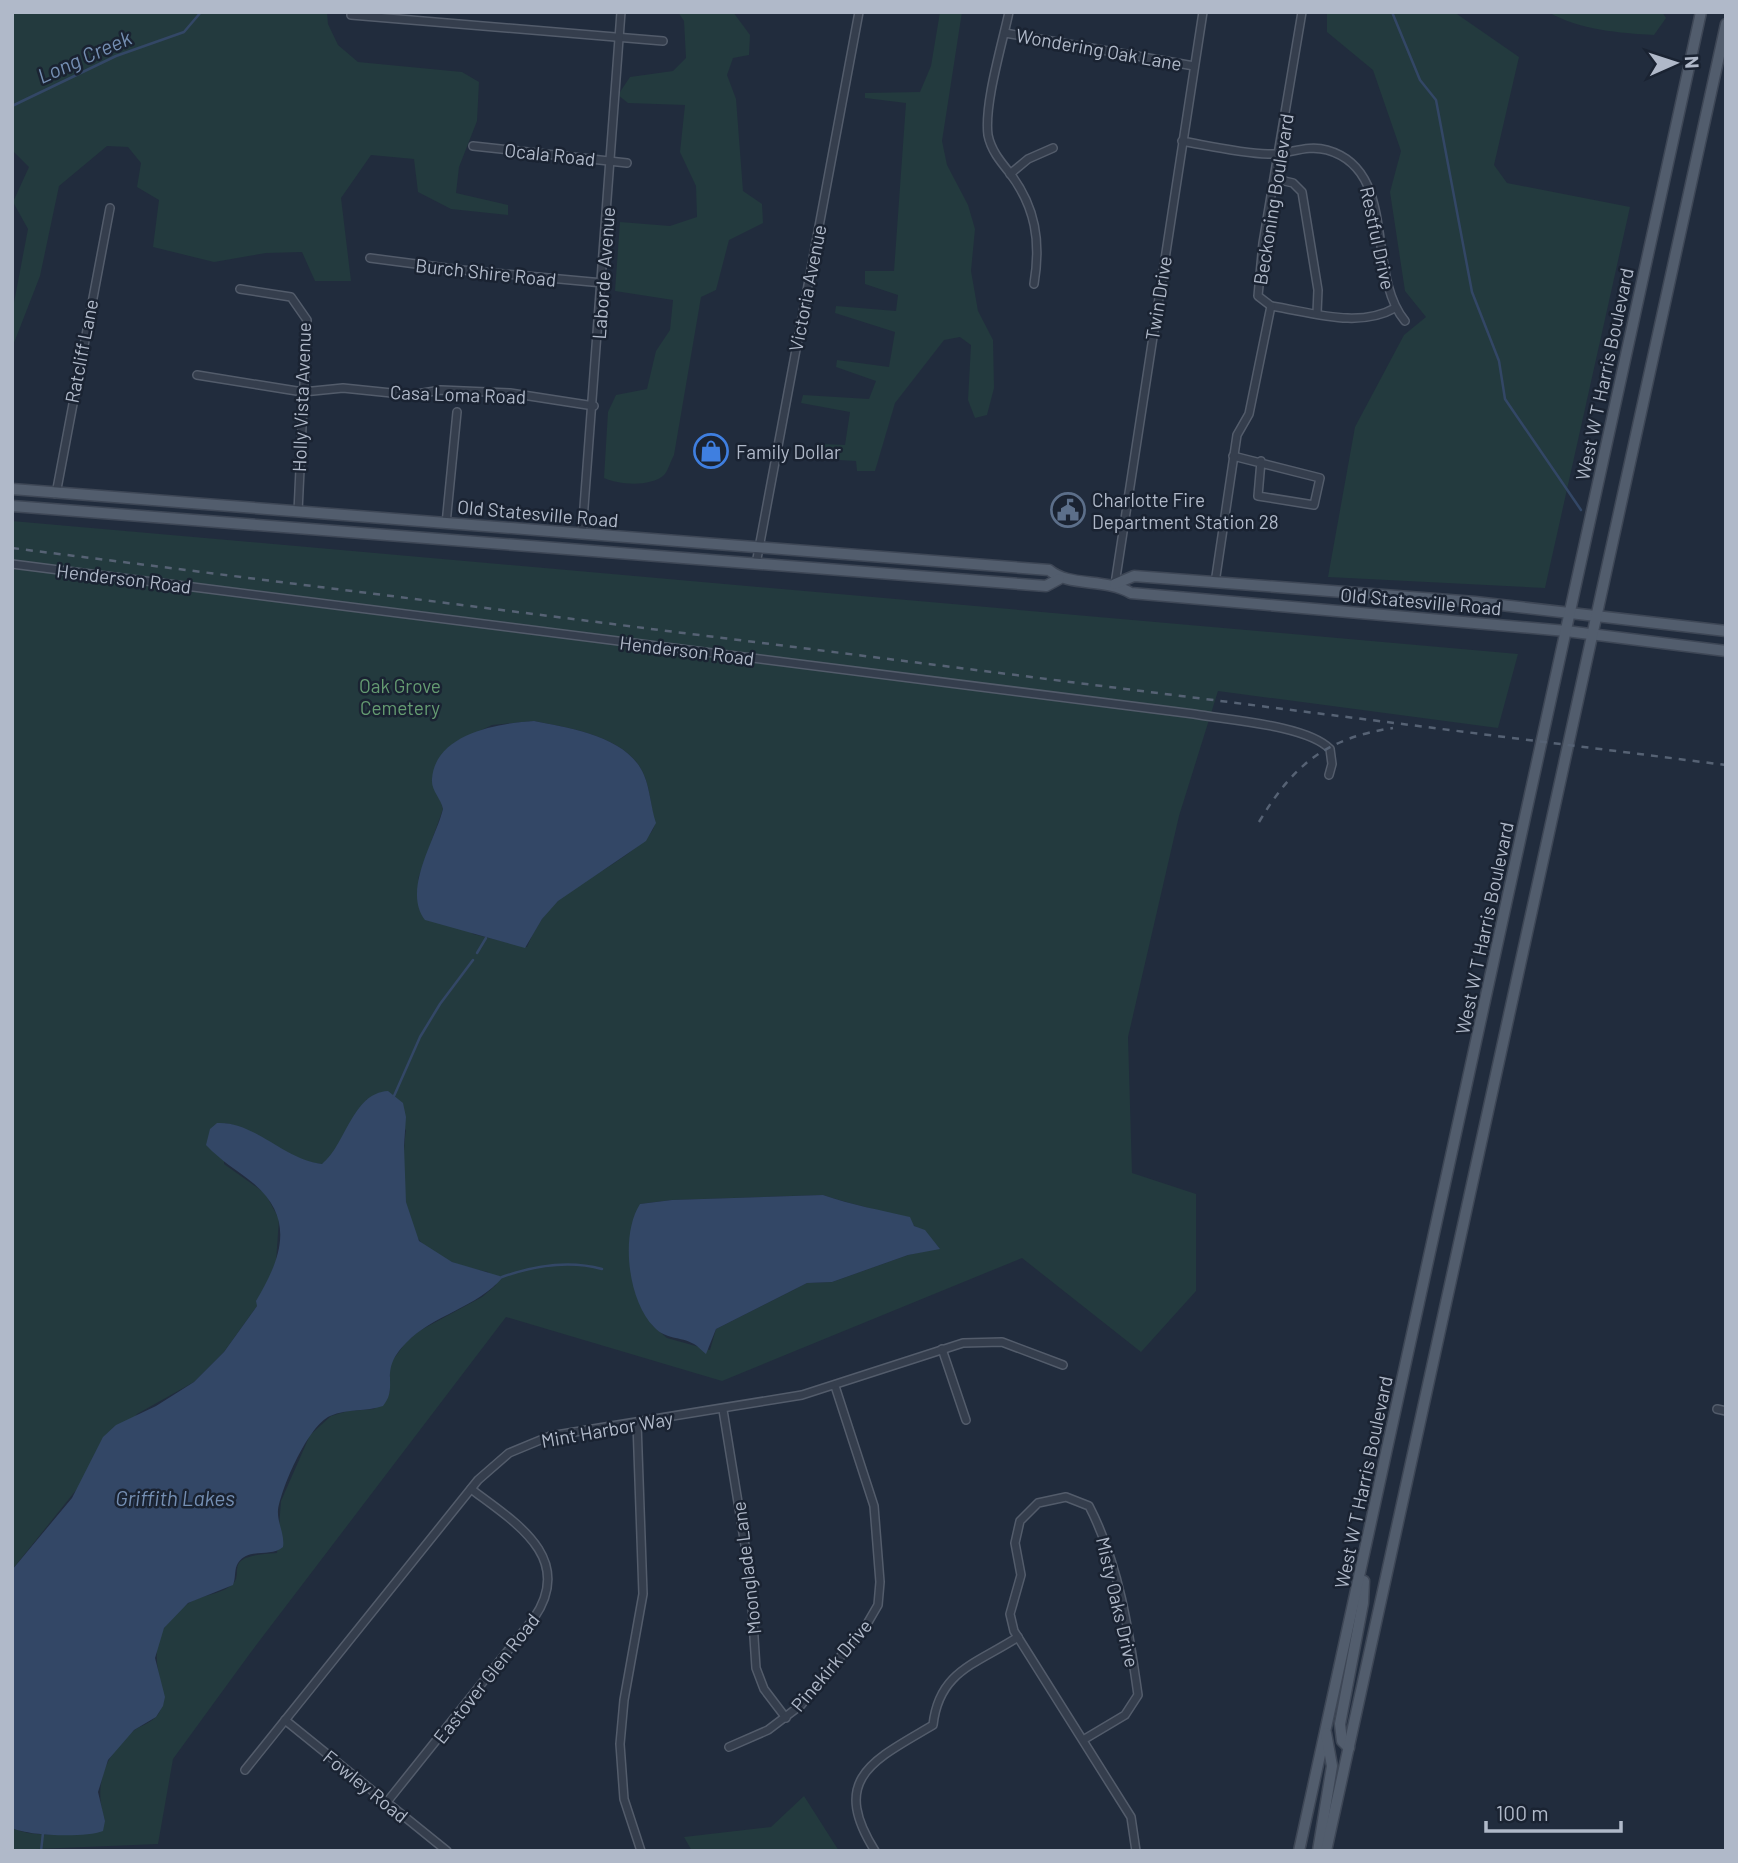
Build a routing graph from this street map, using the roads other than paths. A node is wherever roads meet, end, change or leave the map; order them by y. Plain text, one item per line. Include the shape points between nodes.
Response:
1 (621, 12) edge
2 (859, 12) edge
3 (1009, 12) edge
4 (1203, 12) edge
5 (1302, 12) edge
6 (1701, 12) edge
7 (351, 15) dead end
8 (1726, 24) edge
9 (1005, 33) junction
10 (618, 37) junction
11 (663, 41) dead end
12 (1194, 66) junction
13 (1182, 141) junction
14 (473, 146) dead end
15 (1053, 148) dead end
16 (1280, 153) junction
17 (610, 161) junction
18 (628, 163) dead end
19 (1010, 174) junction
20 (1276, 179) junction
21 (110, 208) dead end
22 (370, 258) dead end
23 (603, 283) junction
24 (1034, 284) dead end
25 (240, 289) dead end
26 (1271, 306) junction
27 (1395, 308) junction
28 (1317, 313) junction
29 (1405, 321) dead end
30 (197, 375) dead end
31 (303, 392) junction
32 (594, 406) junction
33 (457, 412) dead end
34 (1233, 456) junction
35 (1261, 461) junction
36 (12, 489) edge
37 (56, 494) junction
38 (12, 506) edge
39 (298, 512) junction
40 (446, 524) junction
41 (582, 534) junction
42 (759, 550) junction
43 (12, 564) edge
44 (756, 564) junction
45 (1059, 579) junction
46 (1215, 583) junction
47 (1115, 584) junction
48 (1570, 613) junction
49 (1597, 616) junction
50 (1566, 631) junction
51 (1726, 631) edge
52 (1592, 634) junction
53 (1726, 649) edge
54 (1329, 775) dead end
55 (942, 1349) junction
56 (1063, 1365) dead end
57 (835, 1386) junction
58 (723, 1409) junction
59 (966, 1420) dead end
60 (637, 1423) junction
61 (471, 1489) junction
62 (1365, 1551) junction
63 (1018, 1637) junction
64 (786, 1718) junction
65 (285, 1720) junction
66 (1326, 1732) junction
67 (1083, 1741) junction
68 (729, 1747) dead end
69 (1349, 1748) junction
70 (245, 1770) dead end
71 (387, 1802) junction
72 (447, 1851) edge
73 (641, 1851) edge
74 (875, 1851) edge
75 (1136, 1851) edge
76 (1300, 1851) edge
77 (1318, 1851) edge
78 (1326, 1851) edge

1 - 10 street, Laborde Avenue
2 - 42 street, Victoria Avenue
3 - 9 street
4 - 12 street, Twin Drive
5 - 16 street, Beckoning Boulevard
6 - 48 main road, West W T Harris Boulevard
7 - 10 street
8 - 49 main road
9 - 12 street, Wondering Oak Lane
9 - 19 street via 988,135
10 - 11 street
10 - 17 street, Laborde Avenue
12 - 13 street, Twin Drive
13 - 16 street, Restful Drive
13 - 47 street, Twin Drive
14 - 17 street, Ocala Road
15 - 19 street via 1028,159
16 - 20 street, Beckoning Boulevard
16 - 27 street, Restful Drive via 1324,149 1344,156 1360,170 1370,189
17 - 18 street, Ocala Road
17 - 23 street, Laborde Avenue
19 - 24 street via 1036,225
20 - 26 street, Beckoning Boulevard via 1258,290 1258,296
20 - 28 street via 1293,183 1302,192 1318,290
21 - 37 street, Ratcliff Lane
22 - 23 street, Burch Shire Road
23 - 32 street, Laborde Avenue
25 - 31 street, Holly Vista Avenue via 291,297 301,307 307,320
26 - 28 street
26 - 34 street, Beckoning Boulevard via 1249,414 1237,435
27 - 28 street via 1361,320
27 - 29 street, Restful Drive
30 - 31 street, Casa Loma Road
31 - 32 street, Casa Loma Road via 343,388 411,395 441,390 510,393
31 - 39 street, Holly Vista Avenue
32 - 41 street, Laborde Avenue
33 - 40 street
34 - 35 street
34 - 46 street, Beckoning Boulevard
35 - 35 street via 1320,478 1314,505 1258,496
36 - 37 main road, Old Statesville Road
37 - 39 main road, Old Statesville Road
38 - 44 main road, Old Statesville Road
39 - 40 main road, Old Statesville Road
40 - 41 main road, Old Statesville Road
41 - 42 main road, Old Statesville Road
42 - 44 street, Victoria Avenue
42 - 45 main road, Old Statesville Road via 1049,570
43 - 54 street, Henderson Road via 1194,714 1317,739 1329,749
44 - 45 main road, Old Statesville Road via 1046,586
45 - 47 main road, Old Statesville Road
46 - 47 main road, Old Statesville Road via 1134,576
46 - 48 main road, Old Statesville Road
47 - 50 main road, Old Statesville Road via 1131,593
48 - 49 main road, Old Statesville Road
48 - 50 main road, West W T Harris Boulevard
49 - 51 main road, Old Statesville Road
49 - 52 main road
50 - 52 main road, Old Statesville Road
50 - 62 main road, West W T Harris Boulevard
52 - 53 main road, Old Statesville Road
52 - 69 main road
55 - 56 street, Mint Harbor Way via 992,1341
55 - 57 street, Mint Harbor Way
55 - 59 street
57 - 58 street, Mint Harbor Way
57 - 64 street, Pinekirk Drive via 874,1506 879,1597 867,1625
58 - 60 street, Mint Harbor Way
58 - 64 street, Moonglade Lane via 750,1576 757,1668 764,1689
60 - 61 street, Mint Harbor Way via 562,1433 527,1444 500,1459
60 - 73 street via 643,1594 620,1744 624,1799
61 - 65 street, Mint Harbor Way
61 - 71 street, Eastover Glen Road via 536,1543 546,1564 545,1597 534,1618
62 - 66 main road, West W T Harris Boulevard
62 - 69 main road via 1363,1603 1340,1724 1342,1741
63 - 67 street, Misty Oaks Drive
63 - 67 street, Misty Oaks Drive via 1010,1614 1021,1575 1015,1543 1020,1521 1038,1503 1066,1497 1089,1506 1107,1547 1138,1695 1125,1715
63 - 74 street via 947,1682 936,1704 933,1725 865,1773 855,1793 855,1813
64 - 68 street, Pinekirk Drive
65 - 70 street, Mint Harbor Way
65 - 71 street, Fowley Road
66 - 76 main road, West W T Harris Boulevard
66 - 77 main road via 1332,1766
67 - 75 street, Misty Oaks Drive via 1131,1817
69 - 78 main road
71 - 72 street, Fowley Road

